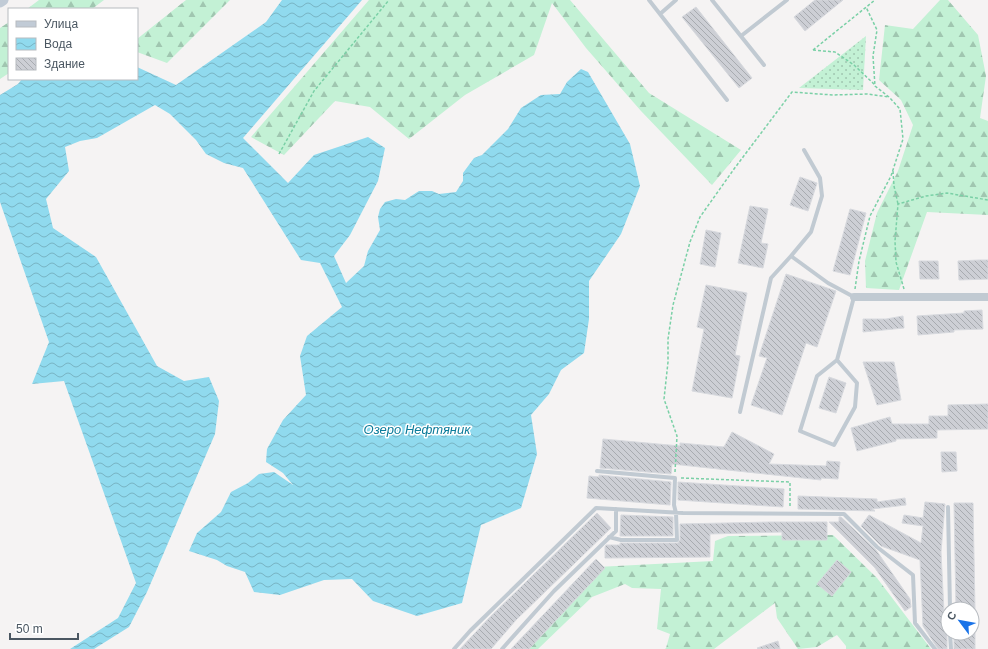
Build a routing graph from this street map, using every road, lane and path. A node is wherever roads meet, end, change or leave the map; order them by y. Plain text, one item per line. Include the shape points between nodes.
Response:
1 (3, 0) edge
2 (389, 0) edge
3 (649, 0) edge
4 (676, 0) edge
5 (712, 0) edge
6 (787, 0) edge
7 (875, 0) edge
8 (0, 2) edge
9 (866, 7) junction
10 (660, 14) junction
11 (741, 36) junction
12 (764, 65) dead end
13 (875, 86) junction
14 (889, 97) junction
15 (727, 100) dead end
16 (804, 150) dead end
17 (279, 154) dead end
18 (893, 170) junction
19 (988, 200) edge
20 (898, 204) junction
21 (791, 256) junction
22 (854, 297) junction
23 (906, 297) junction
24 (988, 297) edge
25 (837, 360) junction
26 (740, 412) dead end
27 (597, 471) dead end
28 (675, 478) junction
29 (948, 507) dead end
30 (616, 509) junction
31 (676, 513) junction
32 (790, 514) junction
33 (609, 537) junction
34 (950, 601) edge
35 (454, 649) edge
36 (502, 649) edge
37 (935, 649) edge

1 - 8 main road
2 - 17 path via 314,91
3 - 10 lane
4 - 10 lane
5 - 11 lane
6 - 11 lane
7 - 9 path
9 - 13 path via 877,30 873,56
9 - 13 path via 813,50 835,52 854,65
10 - 15 lane
11 - 12 lane
13 - 14 path
14 - 18 path via 900,109 903,139
14 - 28 path via 792,92 700,217 690,242 673,305 668,339 664,399 677,436
16 - 21 lane via 820,178 822,196 811,232
18 - 20 path
18 - 22 path via 870,216 858,261
19 - 20 path via 947,193
20 - 23 path via 896,262
21 - 22 lane via 828,283
21 - 26 lane via 771,278
22 - 23 street
22 - 25 lane
23 - 24 street
25 - 25 lane via 857,383 855,407 834,445 800,431 817,376
27 - 28 lane
28 - 31 lane
28 - 32 path via 790,482
29 - 34 lane
30 - 31 lane
30 - 33 lane via 616,530
30 - 35 lane via 596,508
31 - 32 lane
31 - 33 lane via 677,540 621,540
32 - 37 lane via 844,514 877,547 913,575 915,623
33 - 36 lane via 554,591

